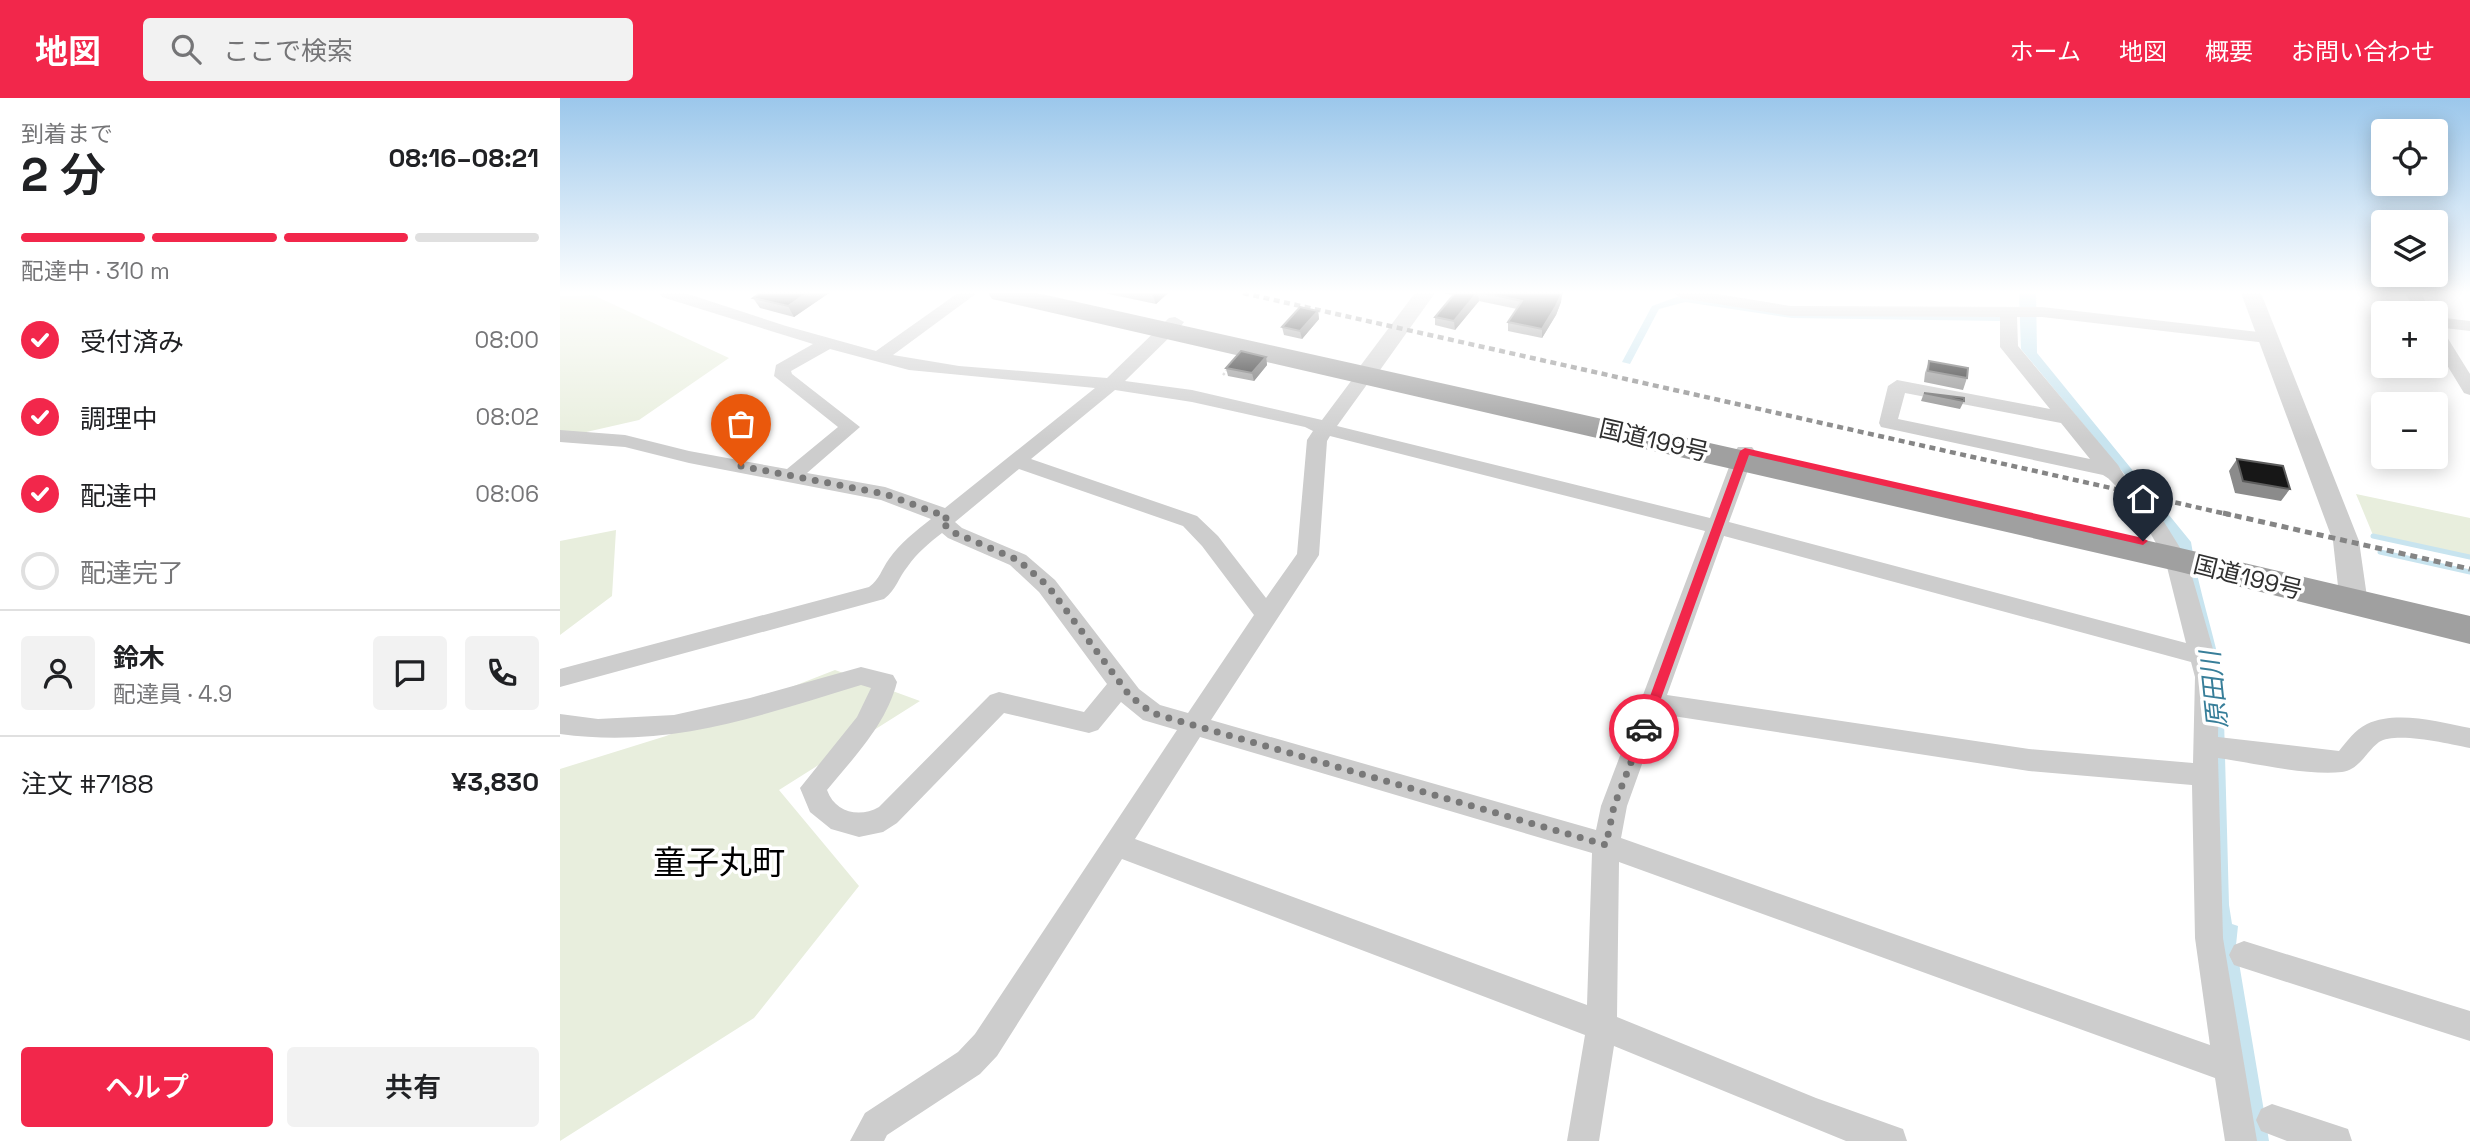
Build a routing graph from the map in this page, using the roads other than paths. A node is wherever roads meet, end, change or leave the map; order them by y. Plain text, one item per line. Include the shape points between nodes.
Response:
1 (824, 342) edge
2 (900, 342) edge
3 (1155, 342) edge
4 (1243, 342) edge
5 (1389, 342) edge
6 (2009, 342) edge
7 (2268, 342) edge
8 (828, 343) junction
9 (2448, 353) edge
10 (880, 356) junction
11 (1369, 369) junction
12 (1111, 383) junction
13 (2470, 389) edge
14 (2068, 418) junction
15 (1324, 429) junction
16 (560, 436) edge
17 (1744, 456) junction
18 (1017, 461) junction
19 (2113, 472) junction
20 (792, 475) junction
21 (944, 519) junction
22 (1719, 527) junction
23 (2161, 533) junction
24 (2352, 596) junction
25 (1266, 615) junction
26 (2470, 615) edge
27 (2470, 630) edge
28 (2203, 656) junction
29 (560, 678) edge
30 (1122, 683) junction
31 (1654, 703) junction
32 (560, 724) edge
33 (1192, 726) junction
34 (2470, 737) edge
35 (2207, 746) junction
36 (2205, 775) junction
37 (1115, 844) junction
38 (1606, 845) junction
39 (2244, 956) dead end
40 (1602, 1026) junction
41 (2470, 1026) edge
42 (2229, 1067) junction
43 (2272, 1120) dead end
44 (1823, 1128) edge
45 (866, 1141) edge
46 (1583, 1141) edge
47 (1891, 1141) edge
48 (2241, 1141) edge
49 (2336, 1141) edge

1 - 8 street
2 - 10 street
3 - 12 street
4 - 11 highway, 国道199号
5 - 11 street
6 - 14 street via 2009,348
7 - 24 street via 2346,541
8 - 10 street
8 - 20 street via 782,369 783,376 850,427
9 - 13 street
10 - 12 street via 959,372
11 - 15 street
11 - 17 highway, 国道199号
12 - 15 street via 1192,396 1311,422
12 - 18 street
14 - 19 street
14 - 19 street via 1897,386 1888,423
15 - 22 street
15 - 25 street via 1317,440 1308,555
16 - 20 street via 625,441
17 - 22 street
17 - 23 highway, 国道199号
18 - 21 street
18 - 25 street via 1189,522 1210,541
19 - 23 street, bridge
20 - 21 street via 885,494
21 - 29 street via 914,545 896,565 887,585 876,593
21 - 30 street via 955,533 1018,560 1048,586
22 - 28 street
22 - 31 street
23 - 24 highway, 国道199号
23 - 28 street
24 - 26 highway, 国道199号
24 - 27 highway, 国道199号
25 - 33 street
28 - 35 street
30 - 32 street via 1089,723 999,702 888,815 871,825 855,826 825,812 814,799 813,788 873,713 883,695 885,682 880,679 861,676 710,717 634,730
30 - 33 street via 1130,696 1152,713
31 - 36 street via 2029,761
31 - 38 street via 1614,806
33 - 37 street
33 - 38 street
34 - 35 street via 2380,729 2345,761 2327,762
35 - 36 street
36 - 42 street via 2209,938
37 - 40 street
37 - 45 street via 986,1045 969,1063 876,1124
38 - 40 street
38 - 42 street
39 - 41 street
40 - 44 street
40 - 46 street
42 - 48 street
43 - 49 street
44 - 47 street

